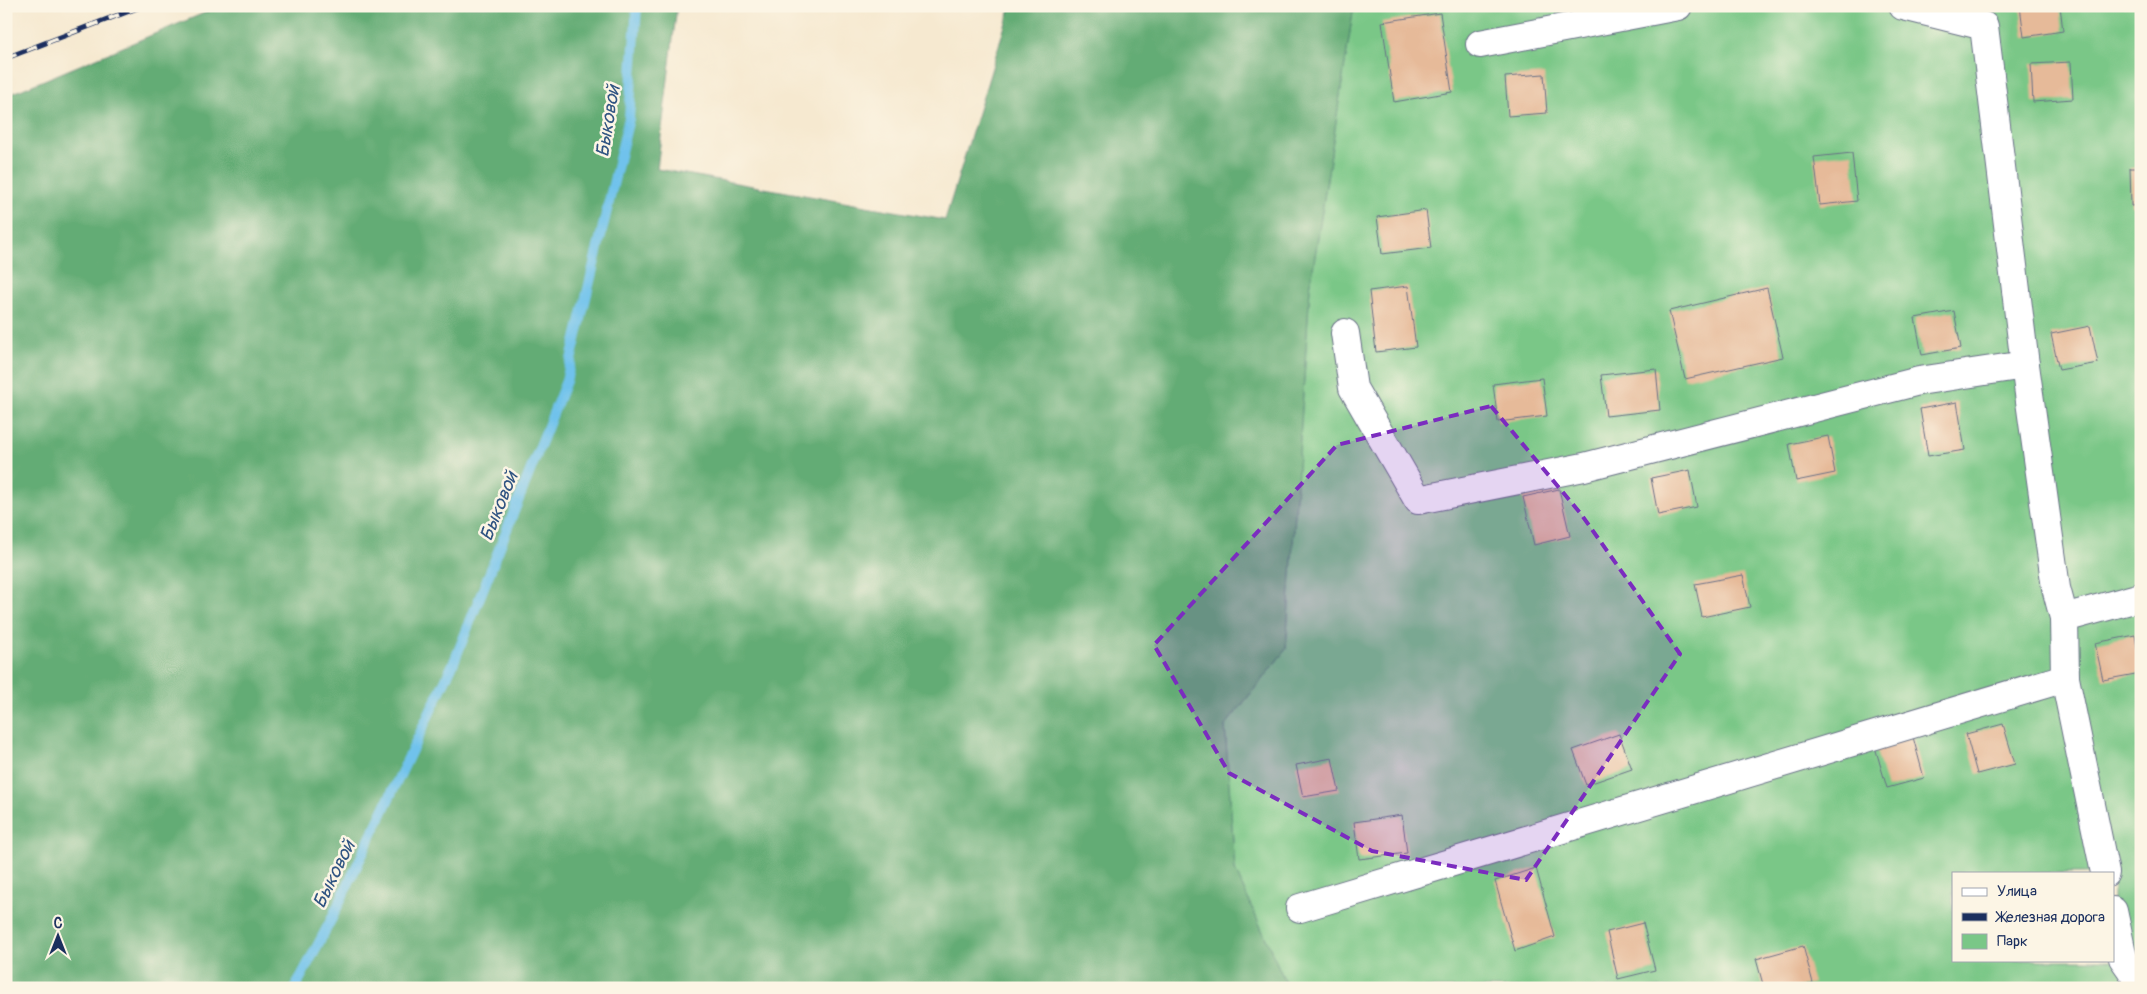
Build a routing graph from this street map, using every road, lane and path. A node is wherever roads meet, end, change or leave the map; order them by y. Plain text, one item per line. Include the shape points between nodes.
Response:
1 (1678, 6) edge
2 (1904, 6) edge
3 (1480, 44) dead end
4 (1345, 333) dead end
5 (2025, 365) junction
6 (2141, 597) edge
7 (2064, 618) junction
8 (2065, 678) junction
9 (2105, 872) edge
10 (1300, 908) dead end
11 (2114, 916) edge
12 (2141, 984) edge

1 - 3 street
2 - 5 street via 1984,26
4 - 5 street via 1353,388 1418,500 1584,467 1919,381
5 - 7 street via 2056,588
6 - 7 street
7 - 8 street
8 - 9 street
8 - 10 street
11 - 12 street via 2123,958

